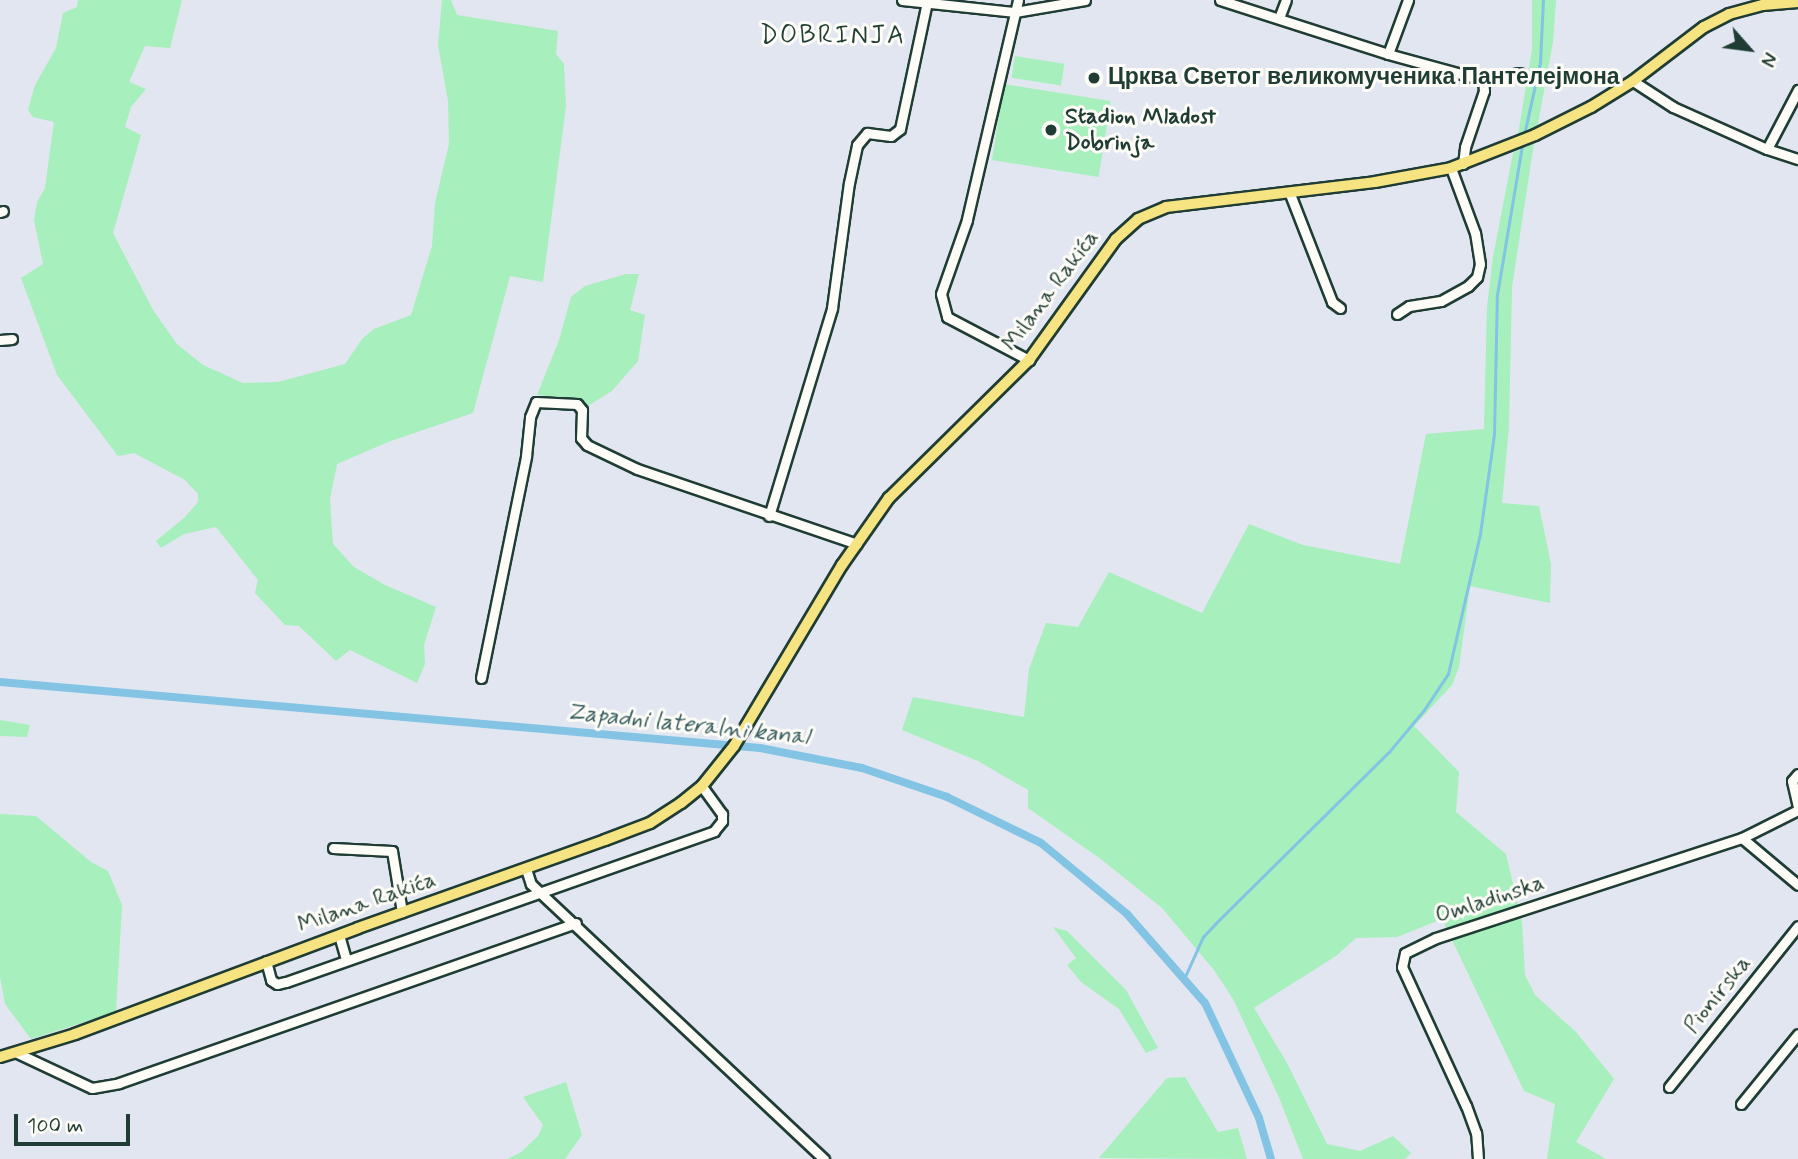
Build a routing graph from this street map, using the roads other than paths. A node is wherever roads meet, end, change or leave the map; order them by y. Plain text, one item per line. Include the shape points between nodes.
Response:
1 (902, 0) edge
2 (1018, 0) edge
3 (1029, 0) edge
4 (1085, 0) edge
5 (1220, 0) edge
6 (1286, 0) edge
7 (1408, 0) edge
8 (927, 2) junction
9 (1763, 2) edge
10 (1798, 2) edge
11 (1044, 8) junction
12 (1015, 12) junction
13 (1279, 18) junction
14 (1388, 54) junction
15 (1519, 73) dead end
16 (1483, 80) junction
17 (1633, 81) junction
18 (1798, 90) edge
19 (1767, 149) junction
20 (1798, 159) edge
21 (1463, 164) junction
22 (1451, 168) junction
23 (1290, 194) junction
24 (1340, 308) dead end
25 (1397, 314) dead end
26 (12, 339) dead end
27 (0, 340) edge
28 (1029, 359) junction
29 (769, 516) junction
30 (857, 544) junction
31 (481, 678) dead end
32 (1798, 774) edge
33 (702, 786) junction
34 (1798, 808) edge
35 (1742, 838) junction
36 (333, 848) dead end
37 (526, 870) junction
38 (1798, 884) edge
39 (542, 891) junction
40 (402, 912) junction
41 (576, 923) junction
42 (1798, 926) edge
43 (338, 935) junction
44 (346, 959) junction
45 (266, 961) junction
46 (1798, 1034) edge
47 (15, 1052) junction
48 (0, 1057) edge
49 (1669, 1087) dead end
50 (1741, 1104) dead end
51 (824, 1159) edge
52 (1478, 1159) edge

1 - 8 street
2 - 12 street
3 - 11 street
4 - 11 street
5 - 13 street
6 - 13 street
7 - 14 street
8 - 12 street
8 - 29 street via 900,130 891,136 867,133 857,145 832,308
9 - 10 main road, Milana Rakića
9 - 17 main road, Milana Rakića via 1704,27
11 - 12 street
12 - 28 street via 967,220 941,294 947,317
13 - 14 street
14 - 16 street
15 - 16 street
16 - 21 street via 1484,91
17 - 19 street via 1673,107
17 - 21 main road, Milana Rakića via 1535,135
18 - 19 street
19 - 20 street
21 - 22 main road, Milana Rakića
22 - 23 main road, Milana Rakića
22 - 25 street via 1475,233 1480,264 1477,277 1441,301 1409,306
23 - 24 street via 1332,302
23 - 28 main road, Milana Rakića via 1166,207 1138,219 1116,239
26 - 27 street
28 - 30 main road, Milana Rakića via 907,479
29 - 30 street
29 - 31 street via 637,469 587,445 581,438 578,404 536,402
30 - 33 main road, Milana Rakića via 746,728
32 - 34 street via 1793,781
33 - 37 main road, Milana Rakića via 650,822
33 - 39 street via 722,814 714,831
34 - 35 street, Omladinska
35 - 38 street
35 - 52 street, Omladinska via 1436,938 1405,953 1402,967 1466,1106 1476,1133
36 - 40 street via 392,851
37 - 39 street via 531,884
37 - 40 main road, Milana Rakića
39 - 41 street
39 - 44 street
40 - 43 main road, Milana Rakića
41 - 47 street via 119,1083 92,1088
41 - 51 street
42 - 49 street, Pionirska
43 - 44 street
43 - 45 main road, Milana Rakića
44 - 45 street via 277,984 271,980
45 - 47 main road, Milana Rakića
46 - 50 street
47 - 48 main road, Milana Rakića

